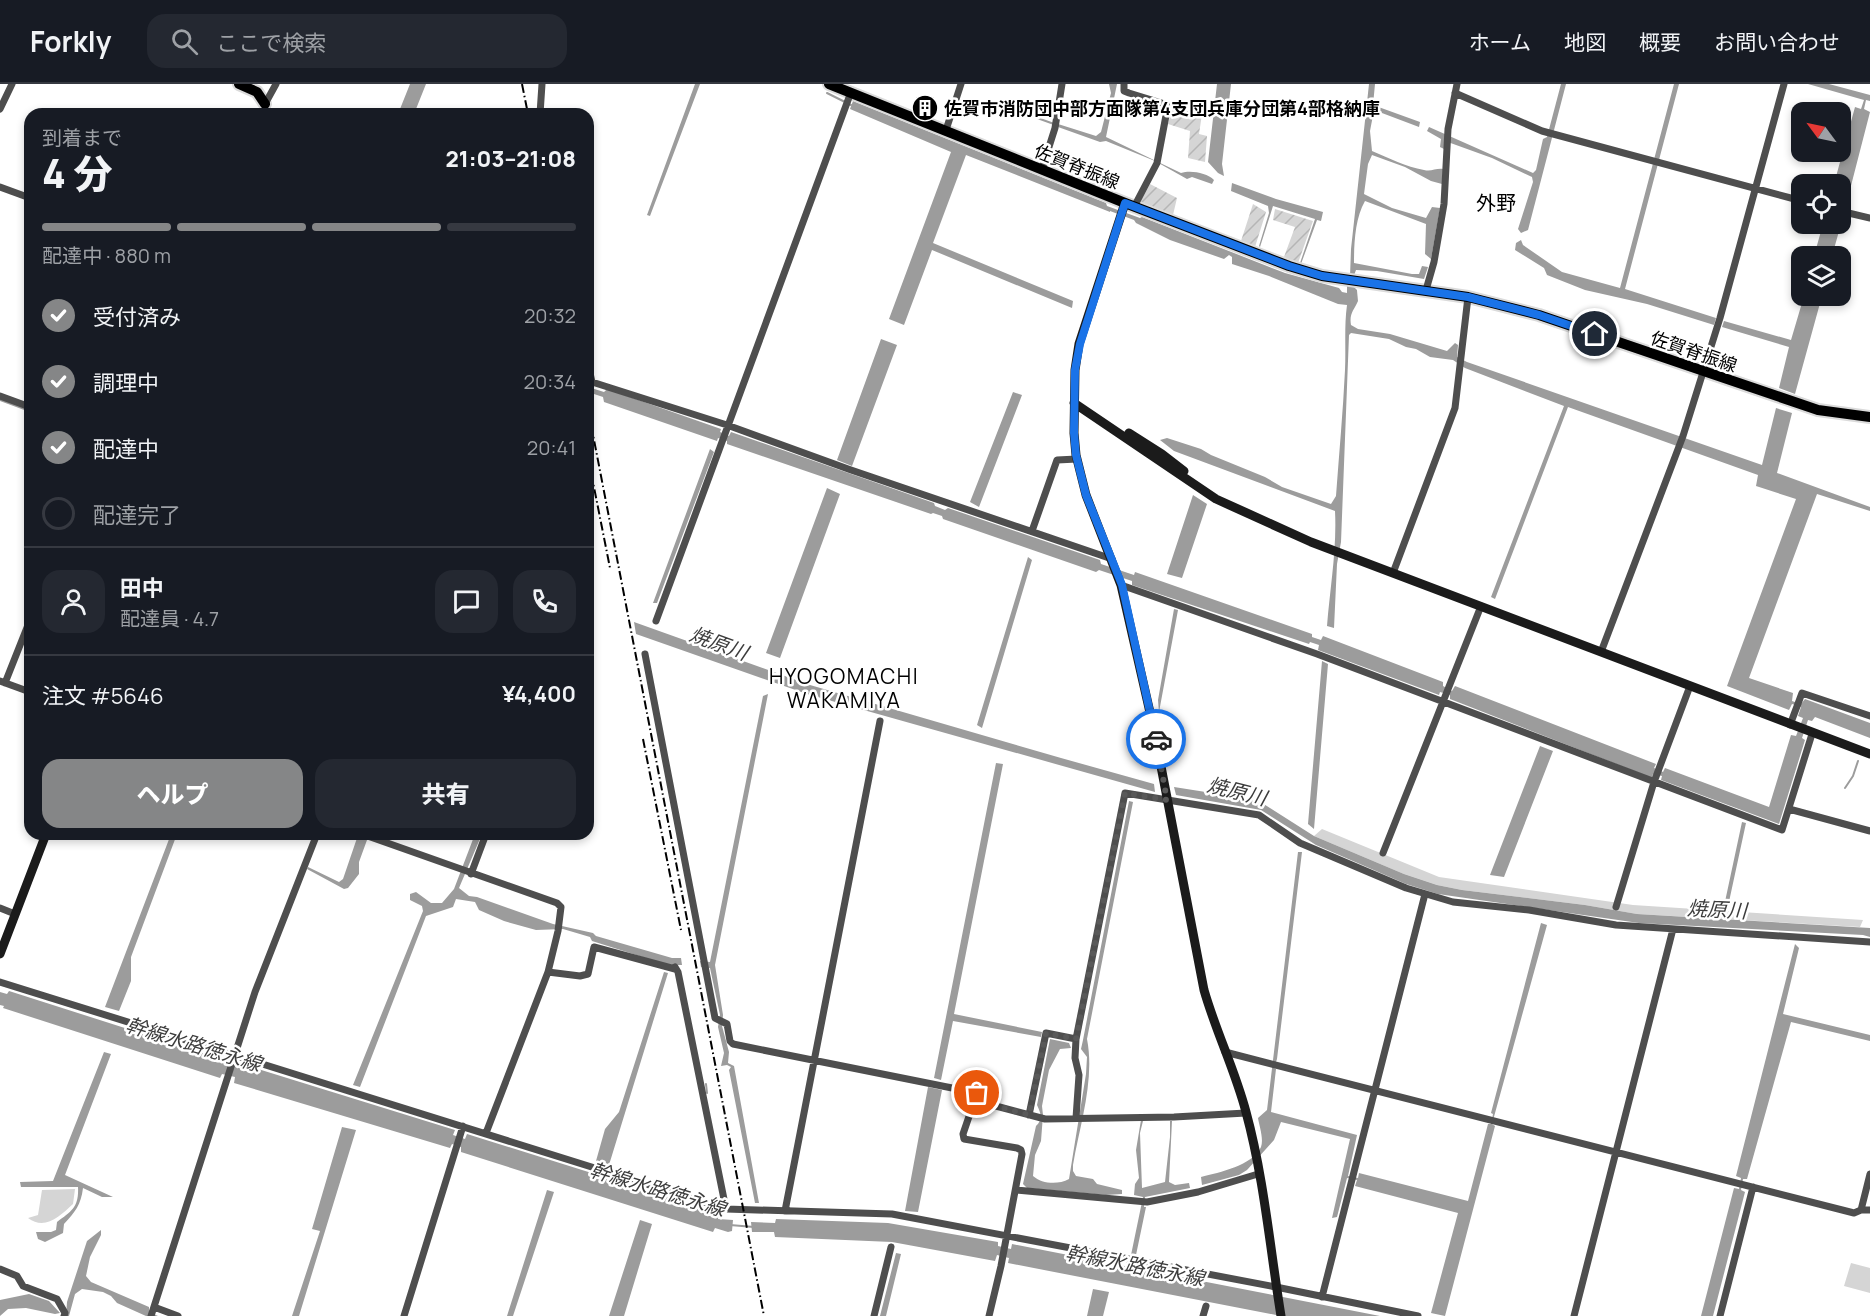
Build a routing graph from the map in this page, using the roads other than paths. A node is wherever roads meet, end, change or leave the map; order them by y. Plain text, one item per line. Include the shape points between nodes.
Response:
1 (12, 84) edge
2 (239, 84) edge
3 (276, 84) edge
4 (542, 84) edge
5 (829, 84) edge
6 (961, 84) edge
7 (1062, 84) edge
8 (1124, 84) edge
9 (1457, 84) edge
10 (1784, 84) edge
11 (1455, 93) junction
12 (850, 95) junction
13 (265, 108) edge
14 (265, 108) edge
15 (540, 108) edge
16 (0, 109) edge
17 (946, 130) junction
18 (1041, 169) junction
19 (0, 187) edge
20 (1755, 188) junction
21 (24, 196) edge
22 (1791, 198) edge
23 (1126, 209) junction
24 (1851, 214) edge
25 (1870, 218) edge
26 (1426, 290) junction
27 (1468, 297) junction
28 (1704, 372) junction
29 (594, 383) edge
30 (0, 396) edge
31 (1074, 403) junction
32 (24, 405) edge
33 (1870, 417) edge
34 (727, 428) junction
35 (1077, 459) junction
36 (1032, 531) junction
37 (1114, 563) junction
38 (1393, 573) junction
39 (1120, 582) junction
40 (1481, 606) junction
41 (656, 621) dead end
42 (24, 634) edge
43 (1600, 652) junction
44 (645, 654) dead end
45 (3, 682) edge
46 (1690, 686) junction
47 (24, 690) edge
48 (1442, 703) junction
49 (1870, 715) edge
50 (880, 721) dead end
51 (1790, 725) junction
52 (1812, 734) junction
53 (1870, 754) edge
54 (1654, 782) junction
55 (1167, 800) junction
56 (1789, 809) junction
57 (1870, 831) edge
58 (44, 840) edge
59 (314, 840) edge
60 (379, 840) edge
61 (484, 840) edge
62 (1383, 853) dead end
63 (471, 874) junction
64 (1425, 894) junction
65 (1616, 907) dead end
66 (0, 908) edge
67 (15, 914) junction
68 (1673, 929) junction
69 (1870, 942) edge
70 (0, 954) edge
71 (548, 972) junction
72 (0, 982) edge
73 (1076, 1039) junction
74 (1225, 1052) junction
75 (234, 1054) junction
76 (814, 1060) junction
77 (1374, 1090) junction
78 (977, 1093) junction
79 (1246, 1113) junction
80 (1029, 1115) junction
81 (1076, 1118) junction
82 (463, 1126) junction
83 (486, 1133) junction
84 (1616, 1151) junction
85 (1258, 1174) junction
86 (1870, 1174) edge
87 (1745, 1185) junction
88 (1016, 1190) junction
89 (726, 1209) junction
90 (1861, 1210) junction
91 (1870, 1210) edge
92 (785, 1211) junction
93 (1007, 1236) junction
94 (891, 1246) dead end
95 (0, 1269) edge
96 (1277, 1290) junction
97 (1322, 1297) junction
98 (1206, 1306) dead end
99 (153, 1311) edge
100 (64, 1316) edge
101 (178, 1316) edge
102 (404, 1316) edge
103 (874, 1316) edge
104 (989, 1316) edge
105 (1203, 1316) edge
106 (1281, 1316) edge
107 (1418, 1316) edge
108 (1574, 1316) edge
109 (1720, 1316) edge

1 - 16 street
2 - 13 main road via 257,92
3 - 14 street
4 - 15 street
5 - 12 main road, 佐賀脊振線
6 - 17 street
7 - 18 street via 1055,125
8 - 23 street via 1124,91 1168,105 1157,161
9 - 11 street
10 - 20 street
11 - 20 street via 1551,134
11 - 26 street via 1448,129 1444,204
12 - 17 main road, 佐賀脊振線
12 - 34 street
17 - 18 main road, 佐賀脊振線
18 - 23 main road, 佐賀脊振線
19 - 21 street
20 - 22 street
20 - 28 street
23 - 26 main road, 佐賀脊振線 via 1322,276
23 - 31 street via 1080,344
24 - 25 street
26 - 27 main road, 佐賀脊振線
27 - 28 main road, 佐賀脊振線 via 1539,315
27 - 38 street via 1455,408
28 - 33 main road, 佐賀脊振線 via 1818,411
28 - 43 street via 1679,449
29 - 34 street
30 - 32 street
31 - 35 street
31 - 38 street via 1089,408 1162,454 1229,505
34 - 36 street
34 - 41 street
35 - 36 street via 1057,460
35 - 37 street via 1086,495
36 - 37 street
37 - 39 street
38 - 40 street
39 - 48 street
39 - 55 street
40 - 43 street
40 - 48 street
42 - 45 street
43 - 46 street
44 - 76 street via 715,1018 721,1021 733,1044
45 - 47 street
46 - 51 street
46 - 54 street
48 - 54 street
48 - 62 street
49 - 51 street via 1802,693
50 - 76 street
51 - 52 street
52 - 53 street
52 - 56 street
54 - 56 street via 1782,830
54 - 65 street
55 - 64 street via 1259,815 1300,843
55 - 73 street via 1125,793
55 - 74 street via 1204,990
56 - 57 street
58 - 67 street
59 - 75 street
60 - 63 street
61 - 63 street
63 - 71 street via 561,907
64 - 68 street via 1453,902
64 - 77 street
66 - 67 street
67 - 70 street
68 - 69 street
68 - 84 street
71 - 83 street
71 - 89 street via 588,974 594,947 675,968
72 - 75 street
73 - 80 street via 1046,1033
73 - 81 street
74 - 77 street
74 - 79 street
75 - 82 street
75 - 99 street
76 - 78 street
76 - 92 street
77 - 84 street
77 - 97 street
78 - 80 street via 989,1104
78 - 88 street via 964,1139 1021,1150
79 - 81 street
79 - 85 street
80 - 81 street via 1042,1119
82 - 83 street
82 - 102 street
83 - 89 street
84 - 87 street
84 - 108 street
85 - 88 street via 1198,1192 1144,1202
85 - 96 street
86 - 90 street
87 - 90 street via 1854,1212
87 - 109 street
88 - 93 street
89 - 92 street
90 - 91 street
92 - 93 street via 892,1214
93 - 96 street
93 - 104 street
94 - 103 street
95 - 100 street via 17,1276 23,1286 57,1299
96 - 97 street
96 - 106 street
97 - 107 street
98 - 105 street
99 - 101 street

